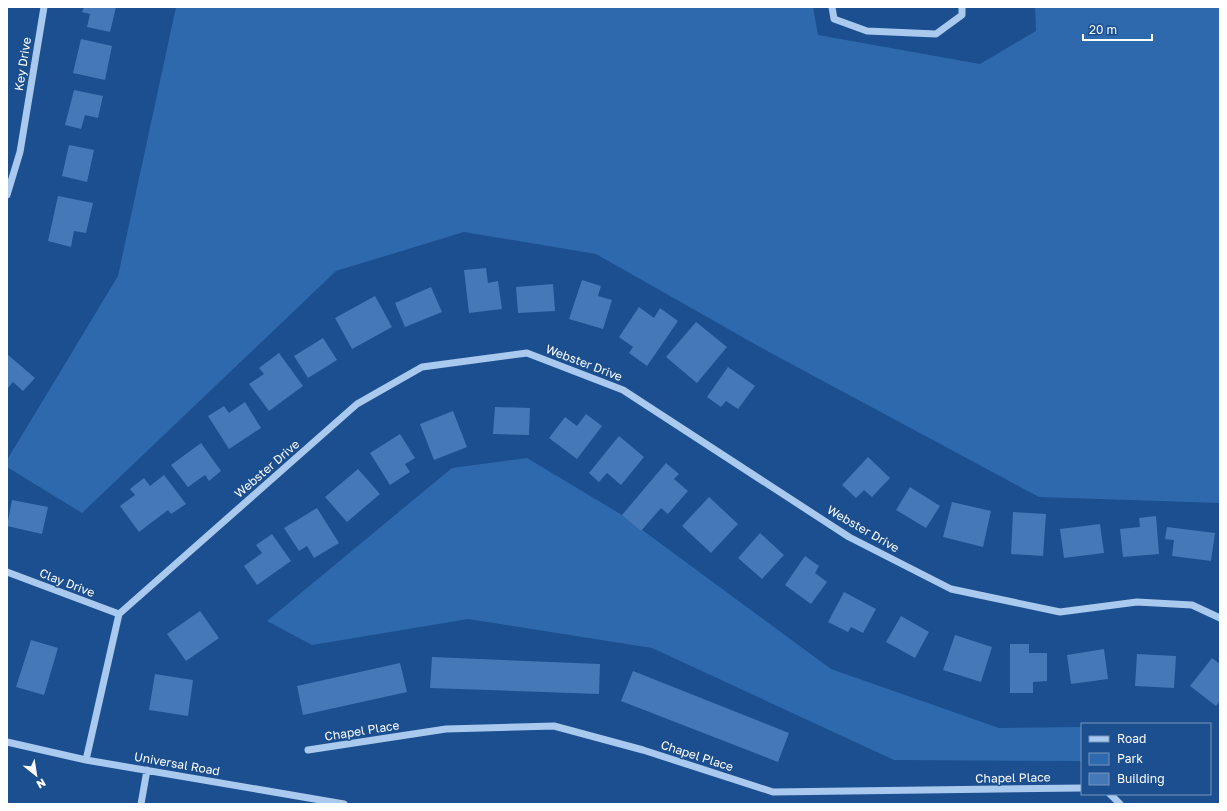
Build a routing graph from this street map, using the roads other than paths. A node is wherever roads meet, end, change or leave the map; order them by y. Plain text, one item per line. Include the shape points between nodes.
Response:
1 (44, 7) edge
2 (832, 7) edge
3 (962, 7) edge
4 (7, 195) edge
5 (7, 572) edge
6 (119, 614) junction
7 (1220, 618) edge
8 (7, 742) edge
9 (308, 750) dead end
10 (86, 760) junction
11 (147, 770) junction
12 (1081, 788) edge
13 (1111, 795) edge
14 (141, 804) edge
15 (344, 804) edge
16 (1120, 804) edge

1 - 4 street, Key Drive via 20,152
2 - 3 street via 834,19 867,31 936,34 962,15
5 - 6 street, Clay Drive
6 - 7 street, Webster Drive via 357,404 422,367 527,353 623,390 849,537 951,589 1060,612 1137,602 1192,605
6 - 10 street
8 - 10 street, Universal Road
9 - 12 street, Chapel Place via 446,729 554,726 643,750 773,792
10 - 11 street, Universal Road
11 - 14 street
11 - 15 street, Universal Road
13 - 16 street

